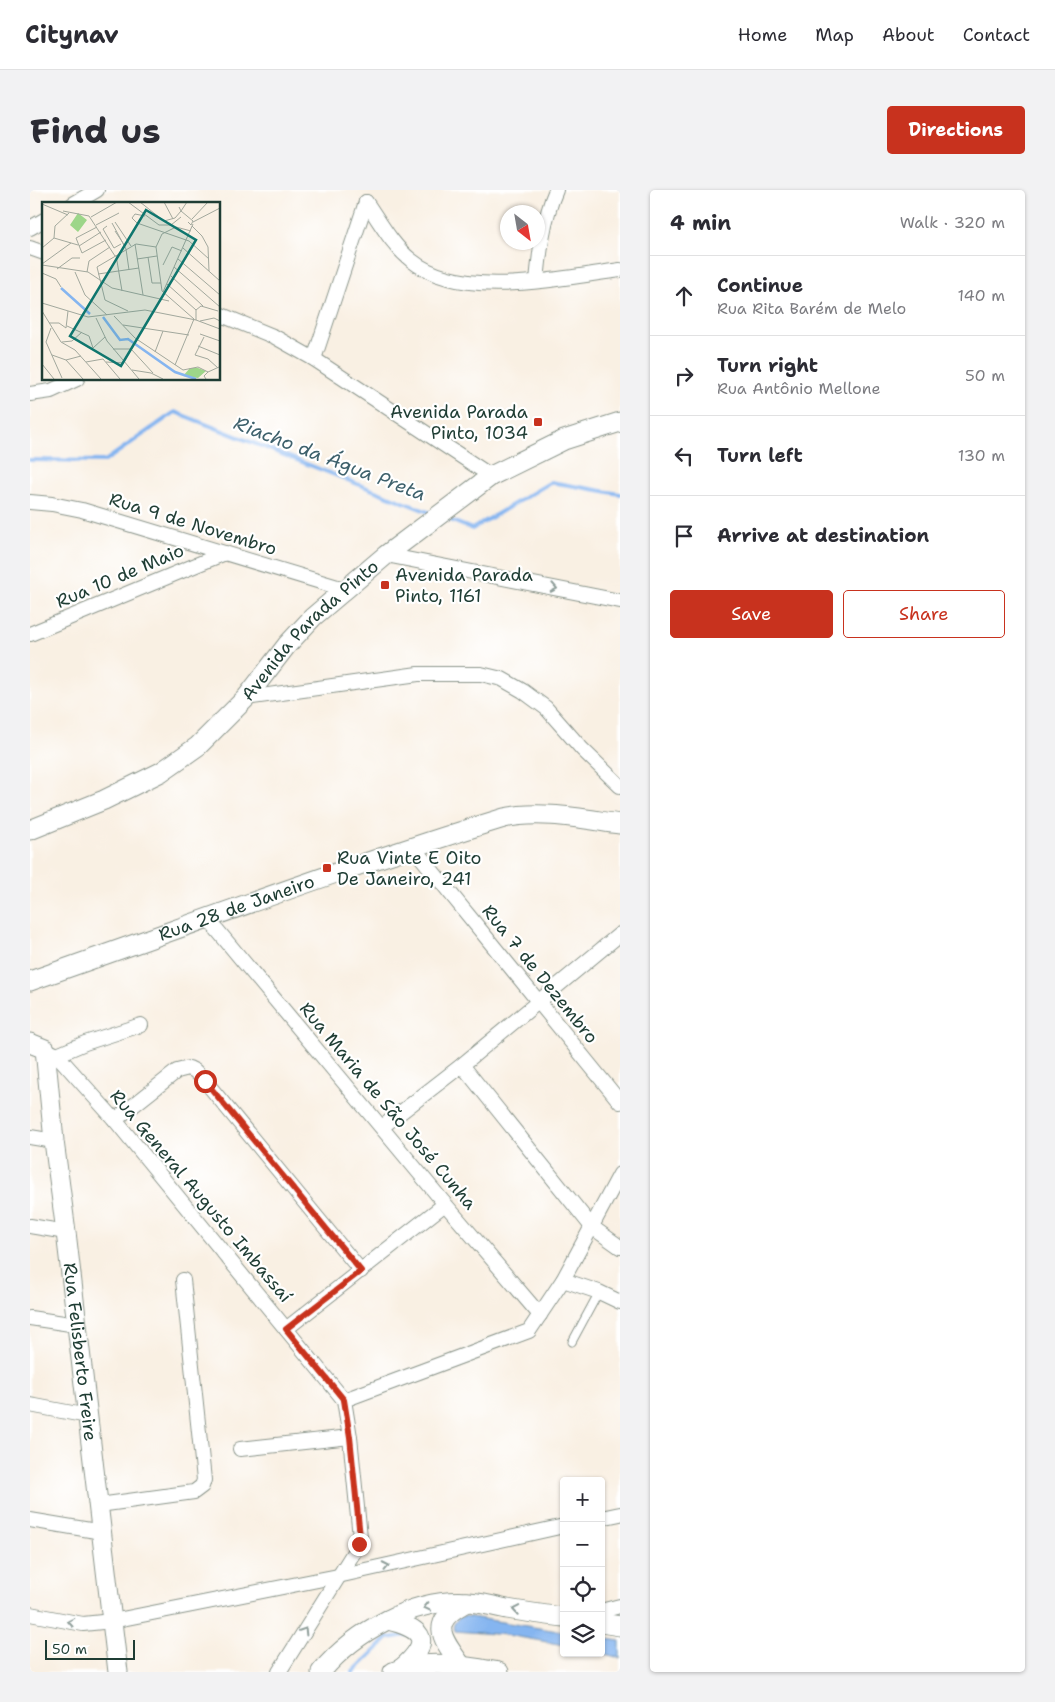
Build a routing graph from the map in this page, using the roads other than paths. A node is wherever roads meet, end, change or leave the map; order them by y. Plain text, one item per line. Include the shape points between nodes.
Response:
1 (97, 190) edge
2 (556, 190) edge
3 (76, 202) edge
4 (42, 221) edge
5 (30, 228) edge
6 (30, 248) edge
7 (42, 252) edge
8 (620, 270) edge
9 (537, 282) junction
10 (220, 314) edge
11 (314, 359) junction
12 (75, 380) edge
13 (30, 394) edge
14 (620, 422) edge
15 (491, 476) junction
16 (30, 502) edge
17 (225, 553) junction
18 (386, 555) junction
19 (344, 589) junction
20 (620, 601) edge
21 (30, 634) edge
22 (246, 698) junction
23 (620, 786) edge
24 (620, 824) edge
25 (30, 830) edge
26 (412, 846) junction
27 (208, 919) junction
28 (620, 934) edge
29 (30, 981) edge
30 (538, 1002) junction
31 (141, 1025) dead end
32 (44, 1049) edge
33 (462, 1065) junction
34 (620, 1102) edge
35 (115, 1120) junction
36 (382, 1127) junction
37 (30, 1137) edge
38 (54, 1141) junction
39 (620, 1174) edge
40 (445, 1204) junction
41 (30, 1226) edge
42 (592, 1227) junction
43 (66, 1232) junction
44 (619, 1244) edge
45 (361, 1271) junction
46 (184, 1280) dead end
47 (563, 1280) junction
48 (598, 1292) junction
49 (620, 1302) edge
50 (540, 1315) junction
51 (30, 1318) edge
52 (77, 1325) junction
53 (286, 1329) junction
54 (572, 1342) dead end
55 (344, 1400) junction
56 (30, 1406) edge
57 (88, 1416) junction
58 (350, 1437) junction
59 (240, 1449) dead end
60 (99, 1505) junction
61 (620, 1514) edge
62 (605, 1517) edge
63 (30, 1520) edge
64 (560, 1527) edge
65 (102, 1532) junction
66 (338, 1576) junction
67 (468, 1602) junction
68 (620, 1606) edge
69 (605, 1610) edge
70 (30, 1614) edge
71 (560, 1616) edge
72 (388, 1620) junction
73 (112, 1622) junction
74 (605, 1624) edge
75 (620, 1626) edge
76 (461, 1665) junction
77 (397, 1670) edge
78 (118, 1672) edge
79 (279, 1672) edge
80 (322, 1672) edge
81 (499, 1672) edge

1 - 3 street
2 - 9 street via 545,221
4 - 5 street
6 - 7 street
8 - 9 street
9 - 11 street via 486,284 456,281 431,272 411,260 395,243 366,202
10 - 11 street via 275,337
11 - 15 street
12 - 13 street via 51,391
14 - 15 main road, Avenida Parada Pinto via 564,440
15 - 18 main road, Avenida Parada Pinto
16 - 17 street, Rua 9 de Novembro via 82,510
17 - 19 street, Rua 9 de Novembro
17 - 21 street, Rua 10 de Maio
18 - 19 main road, Avenida Parada Pinto
18 -> 20 street
19 - 22 main road, Avenida Parada Pinto via 286,646
22 - 23 street via 418,674 482,674 502,679 546,708
22 - 25 main road, Avenida Parada Pinto via 198,746 161,772 104,800
24 - 26 main road, Rua 28 de Janeiro via 520,815
26 - 27 main road, Rua 28 de Janeiro
26 - 30 street, Rua 7 de Dezembro
27 - 29 main road, Rua 28 de Janeiro
27 - 36 street, Rua Maria de São José Cunha
28 - 30 street
30 - 33 street
30 - 34 street, Rua 7 de Dezembro
31 - 32 street via 86,1043
32 - 35 street, Rua General Augusto Imbassaí
32 - 38 main road, Rua Felisberto Freire
33 - 36 street
33 - 42 street
35 - 45 street via 177,1071 189,1068 195,1071
35 - 53 street, Rua General Augusto Imbassaí
36 - 40 street, Rua Maria de São José Cunha
37 - 38 street
38 - 43 main road, Rua Felisberto Freire
39 - 42 street
40 - 45 street
40 - 50 street, Rua Maria de São José Cunha
41 - 43 street
42 - 44 street
42 - 47 street
43 - 52 main road, Rua Felisberto Freire
45 - 53 street
46 - 60 street via 204,1480 202,1486 194,1492
47 - 48 street
47 - 50 street
48 - 49 street
48 - 54 lane
50 - 55 street via 524,1333
51 - 52 street
52 - 57 main road, Rua Felisberto Freire
53 - 55 street, Rua General Augusto Imbassaí
55 - 58 street
56 - 57 street
57 - 60 main road, Rua Felisberto Freire
58 - 59 street
58 - 66 street via 360,1537 356,1550
60 - 65 main road, Rua Felisberto Freire
61 - 62 street
63 - 65 street
66 -> 64 street
65 - 73 main road, Rua Felisberto Freire
66 - 73 street
79 -> 66 street
71 -> 67 main road
67 -> 72 main road via 428,1606
67 - 76 main road via 448,1614 443,1621 445,1643
68 - 69 street
73 -> 70 street via 83,1624
72 - 77 main road via 413,1629 420,1641 415,1657
72 - 80 main road via 340,1652
73 - 78 main road, Rua Felisberto Freire
74 - 75 main road
76 - 77 main road via 427,1665
76 - 81 main road

